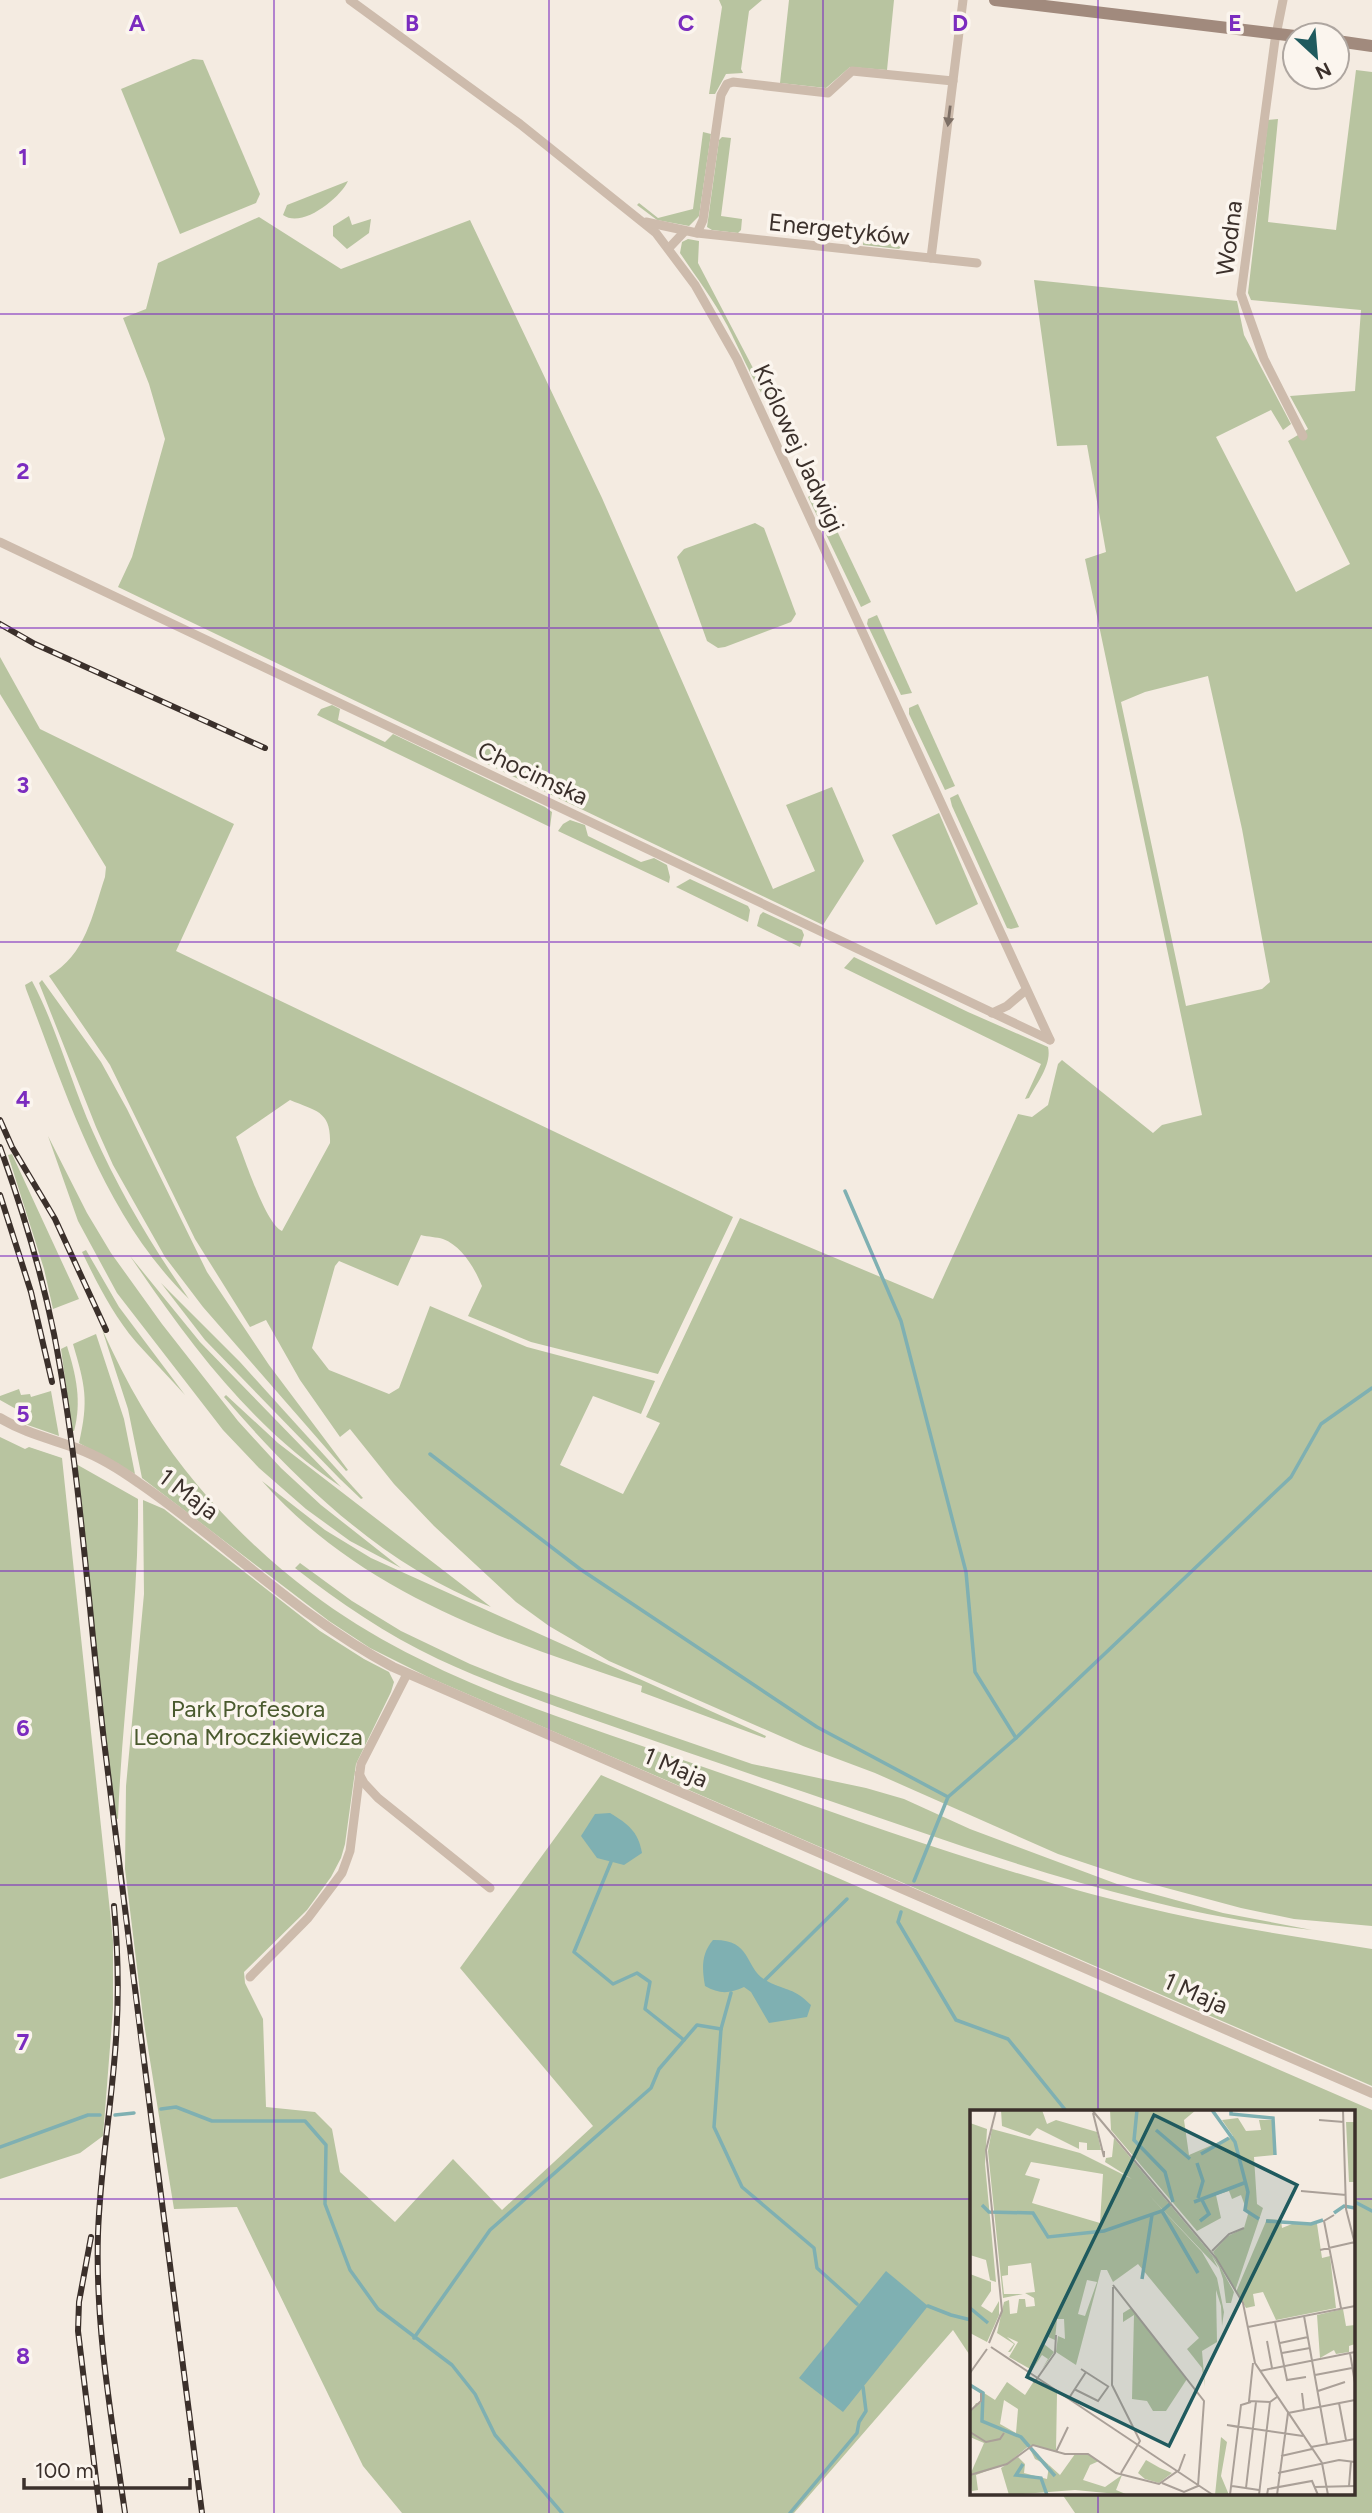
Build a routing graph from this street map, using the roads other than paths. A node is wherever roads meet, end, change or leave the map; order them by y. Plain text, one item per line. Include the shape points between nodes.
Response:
1 (350, 0) edge
2 (963, 0) edge
3 (995, 0) edge
4 (1283, 0) edge
5 (1276, 33) junction
6 (1281, 34) edge
7 (1351, 43) edge
8 (1372, 46) edge
9 (953, 81) junction
10 (642, 222) junction
11 (685, 231) junction
12 (697, 233) junction
13 (669, 248) junction
14 (930, 258) junction
15 (977, 264) dead end
16 (1303, 436) dead end
17 (0, 541) edge
18 (1026, 990) junction
19 (992, 1013) junction
20 (1050, 1040) joint
21 (0, 1418) edge
22 (407, 1674) junction
23 (359, 1774) junction
24 (490, 1888) dead end
25 (250, 1977) dead end
26 (1372, 2093) edge

1 - 10 street, Królowej Jadwigi via 520,124
2 - 9 street
3 - 5 main road
4 - 5 street, Wodna
5 - 6 main road
5 - 16 street, Wodna via 1241,295 1264,359
7 - 8 main road
9 - 12 street via 852,71 828,93 727,84 721,95 703,220
9 -> 14 street
10 - 11 street, Energetyków
10 - 13 street, Królowej Jadwigi
11 - 12 street, Energetyków
11 - 13 street
12 - 14 street, Energetyków
13 - 18 street, Królowej Jadwigi via 737,359
14 - 15 street, Energetyków
17 - 19 street, Chocimska
18 - 19 street
18 - 20 street, Królowej Jadwigi
19 - 20 street, Chocimska
21 - 22 street, 1 Maja via 83,1451 130,1476 325,1626
22 - 23 street
22 - 26 street, 1 Maja
23 - 24 street via 378,1798
23 - 25 street via 342,1874 308,1918

